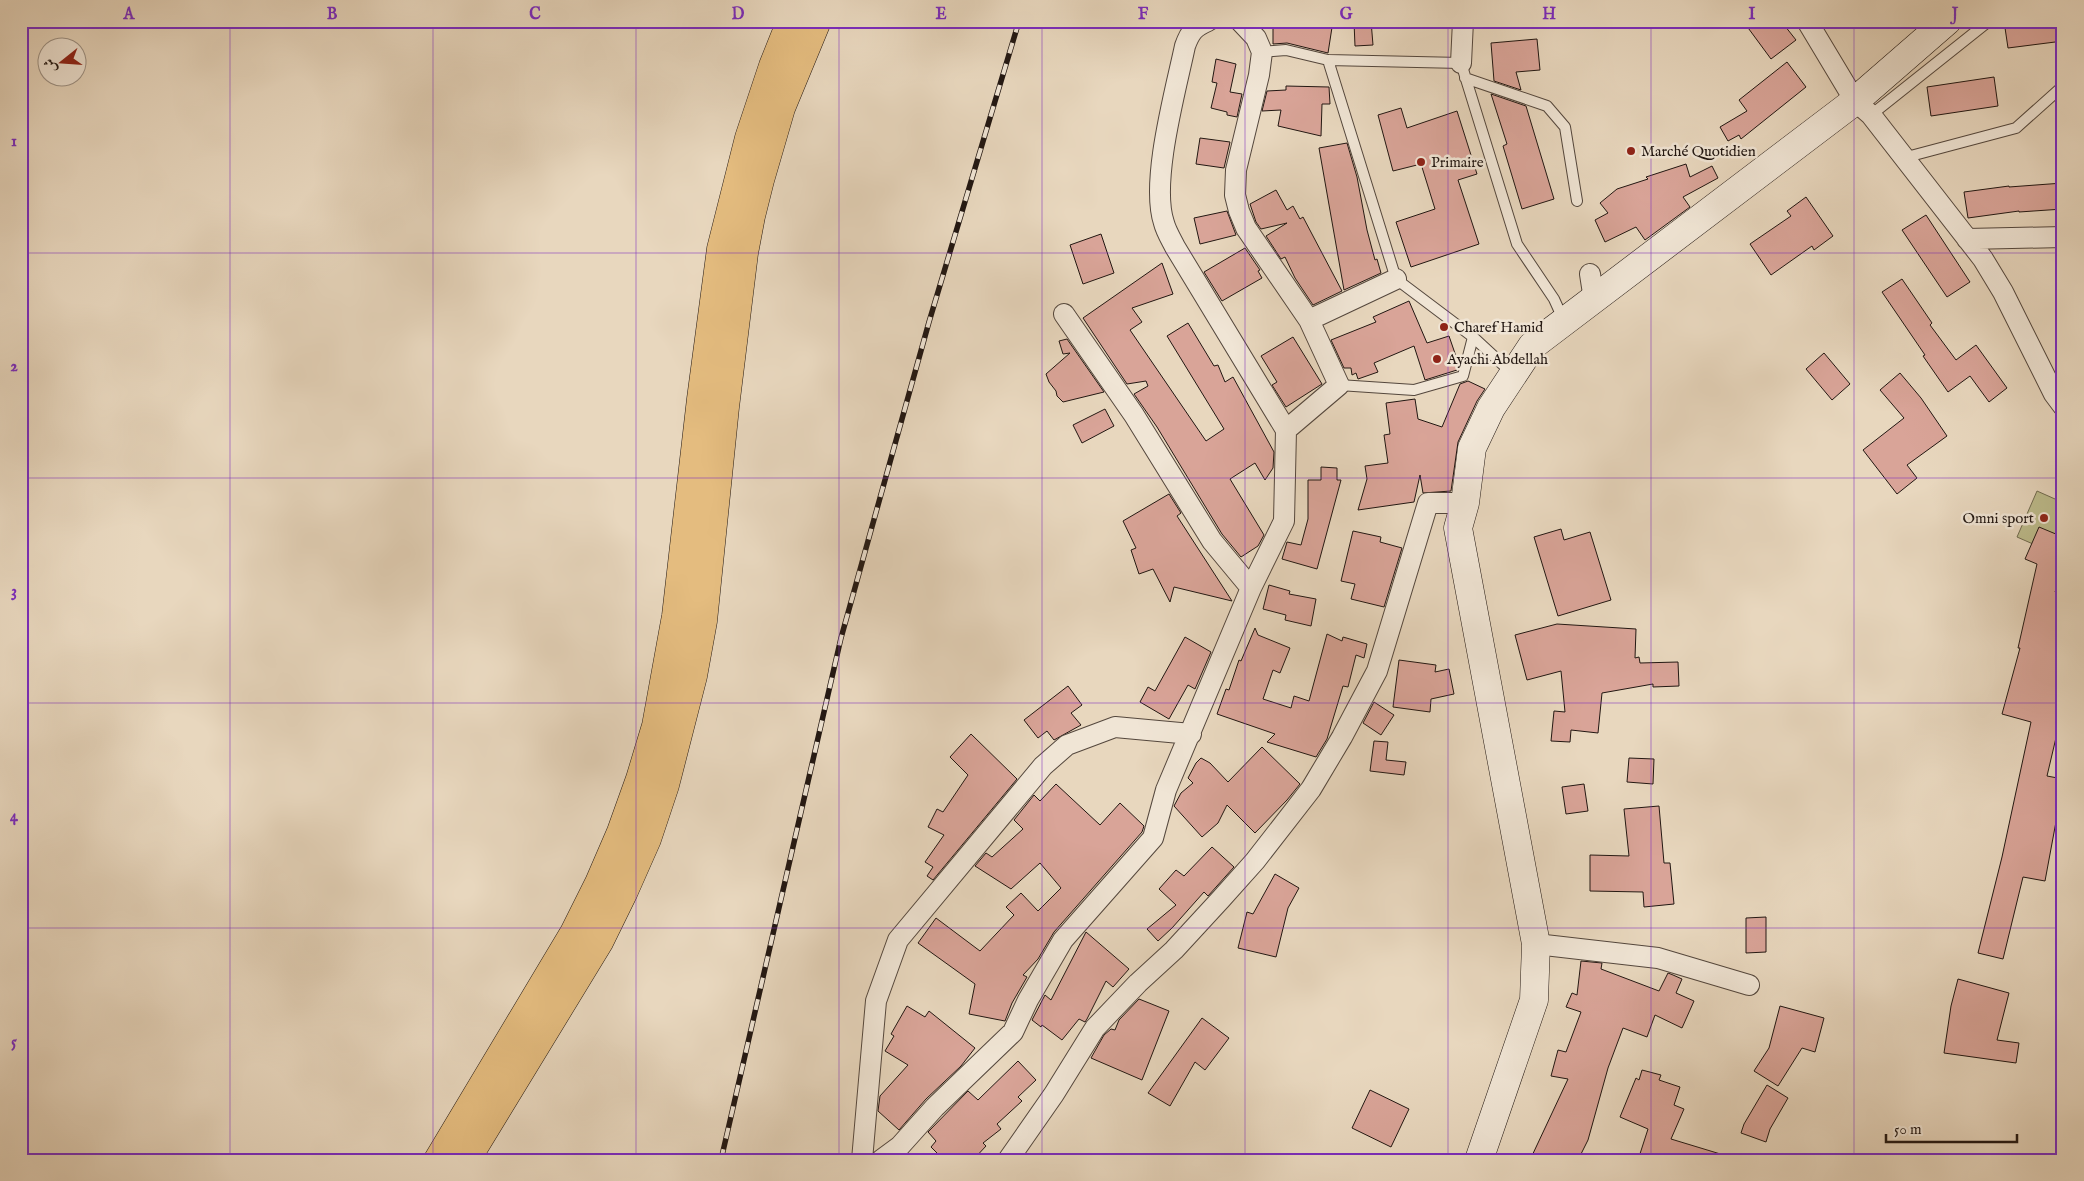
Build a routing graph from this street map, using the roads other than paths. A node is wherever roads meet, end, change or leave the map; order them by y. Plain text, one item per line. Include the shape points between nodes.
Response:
1 (791, 21) edge
2 (817, 21) edge
3 (1208, 21) edge
4 (1240, 21) edge
5 (1463, 21) edge
6 (1806, 21) edge
7 (1947, 21) edge
8 (1989, 21) edge
9 (1262, 52) junction
10 (1328, 60) junction
11 (1463, 70) junction
12 (2063, 86) edge
13 (1863, 108) junction
14 (1902, 158) junction
15 (1577, 201) dead end
16 (2063, 237) edge
17 (1967, 239) junction
18 (1396, 279) junction
19 (1064, 314) dead end
20 (1309, 320) junction
21 (1565, 322) junction
22 (1474, 337) junction
23 (1514, 375) junction
24 (1339, 385) junction
25 (2063, 406) edge
26 (1286, 430) junction
27 (1465, 503) junction
28 (1251, 588) junction
29 (1191, 734) junction
30 (1536, 944) junction
31 (1750, 985) dead end
32 (438, 1160) edge
33 (466, 1160) edge
34 (862, 1160) edge
35 (881, 1160) edge
36 (1008, 1160) edge
37 (1479, 1160) edge

1 - 32 highway via 748,138 721,249 676,616 656,726 640,780 617,840 574,933
2 - 33 highway via 781,108 751,216 725,407 703,621 666,785 647,839 599,942
3 - 26 street via 1190,33 1185,46 1163,153 1160,194 1163,222
4 - 9 street via 1256,38
5 - 11 street
6 - 13 street
7 - 13 main road
8 - 13 lane
9 - 10 lane via 1286,50
9 - 20 street via 1236,170 1235,195 1246,228
10 - 11 lane
10 - 18 lane
11 - 15 lane via 1548,106 1565,127
11 - 21 lane via 1517,244 1554,299
12 - 14 lane via 2016,128
13 - 14 street
13 - 21 main road via 1592,287
14 - 17 street
16 - 17 street
17 - 25 street via 2003,292
18 - 20 street
18 - 22 lane
19 - 28 street via 1134,416 1212,541
20 - 24 street
21 - 23 main road via 1532,346
22 - 23 lane
22 - 24 lane via 1463,376 1414,390
23 - 27 main road via 1490,408 1472,448
24 - 26 street
26 - 28 street via 1284,521
27 - 30 main road via 1458,528
27 - 36 street via 1428,502 1377,671 1310,789 1255,861 1221,899 1095,1028
28 - 29 street
29 - 34 street via 1115,727 1067,744 1044,766 898,940 876,1001
29 - 35 street via 1166,790 1153,838 1062,940 1013,1032 900,1146
30 - 31 street via 1658,958
30 - 37 main road via 1534,1000

